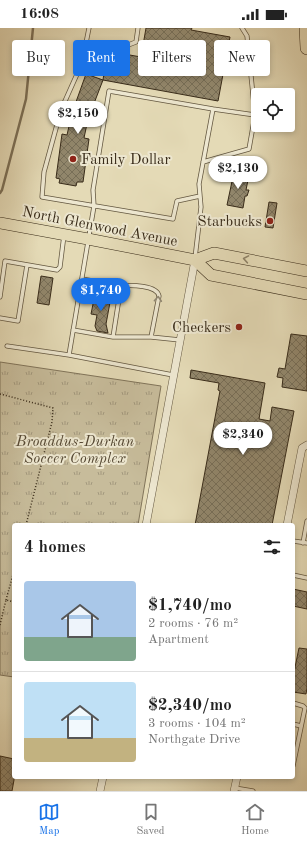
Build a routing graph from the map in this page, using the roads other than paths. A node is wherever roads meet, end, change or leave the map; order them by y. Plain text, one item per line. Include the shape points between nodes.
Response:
1 (89, 28) edge
2 (138, 28) edge
3 (242, 28) edge
4 (306, 28) edge
5 (87, 40) edge
6 (130, 44) edge
7 (307, 44) edge
8 (307, 48) edge
9 (76, 76) edge
10 (252, 88) edge
11 (213, 109) junction
12 (251, 114) edge
13 (252, 132) edge
14 (203, 162) junction
15 (200, 196) junction
16 (94, 206) junction
17 (0, 223) edge
18 (64, 234) junction
19 (88, 239) junction
20 (195, 260) junction
21 (27, 265) junction
22 (307, 272) edge
23 (82, 279) junction
24 (121, 286) junction
25 (307, 294) edge
26 (0, 297) edge
27 (0, 318) edge
28 (73, 330) junction
29 (113, 337) junction
30 (151, 337) junction
31 (180, 340) junction
32 (7, 346) dead end
33 (69, 355) junction
34 (173, 375) junction
35 (307, 445) edge
36 (307, 521) edge
37 (146, 523) edge
38 (287, 523) edge
39 (295, 541) edge
40 (305, 543) edge
41 (295, 575) edge
42 (307, 578) edge
43 (295, 704) edge
44 (295, 724) edge
45 (302, 726) junction
46 (295, 757) edge
47 (103, 779) edge
48 (236, 779) edge
49 (234, 789) edge
50 (100, 791) edge
51 (253, 791) edge

1 - 5 lane
2 - 6 lane via 136,42
3 - 10 lane via 247,36
4 - 7 highway
7 - 8 highway
9 - 16 lane via 61,110 44,172 42,197
11 - 12 lane
11 - 14 lane
11 - 16 lane via 109,91 93,190
13 - 14 lane via 249,149
14 - 15 lane via 199,184
15 - 16 lane via 176,202 174,219
15 - 20 lane
16 - 19 lane
17 - 18 main road, North Glenwood Avenue
18 - 19 main road, North Glenwood Avenue
18 - 21 lane via 60,266 57,270
19 - 20 main road, North Glenwood Avenue
19 - 23 lane
22 -> 20 main road, North Glenwood Avenue via 214,253
20 - 25 main road, North Glenwood Avenue via 212,275
20 - 31 street
21 - 26 lane via 5,261
21 - 27 lane via 18,321
23 - 24 lane
23 - 28 lane
24 - 29 lane
30 -> 24 lane via 158,292 136,285
28 - 29 lane
28 - 33 lane
29 - 30 lane
30 - 31 lane
31 - 34 street
32 - 33 lane
33 - 34 lane
34 - 37 street
35 - 38 street via 302,448
36 - 40 lane
39 - 40 lane
41 - 42 lane
43 - 45 lane via 305,708
44 - 45 lane
45 - 46 lane
47 - 50 street
48 - 49 street
49 - 51 lane

